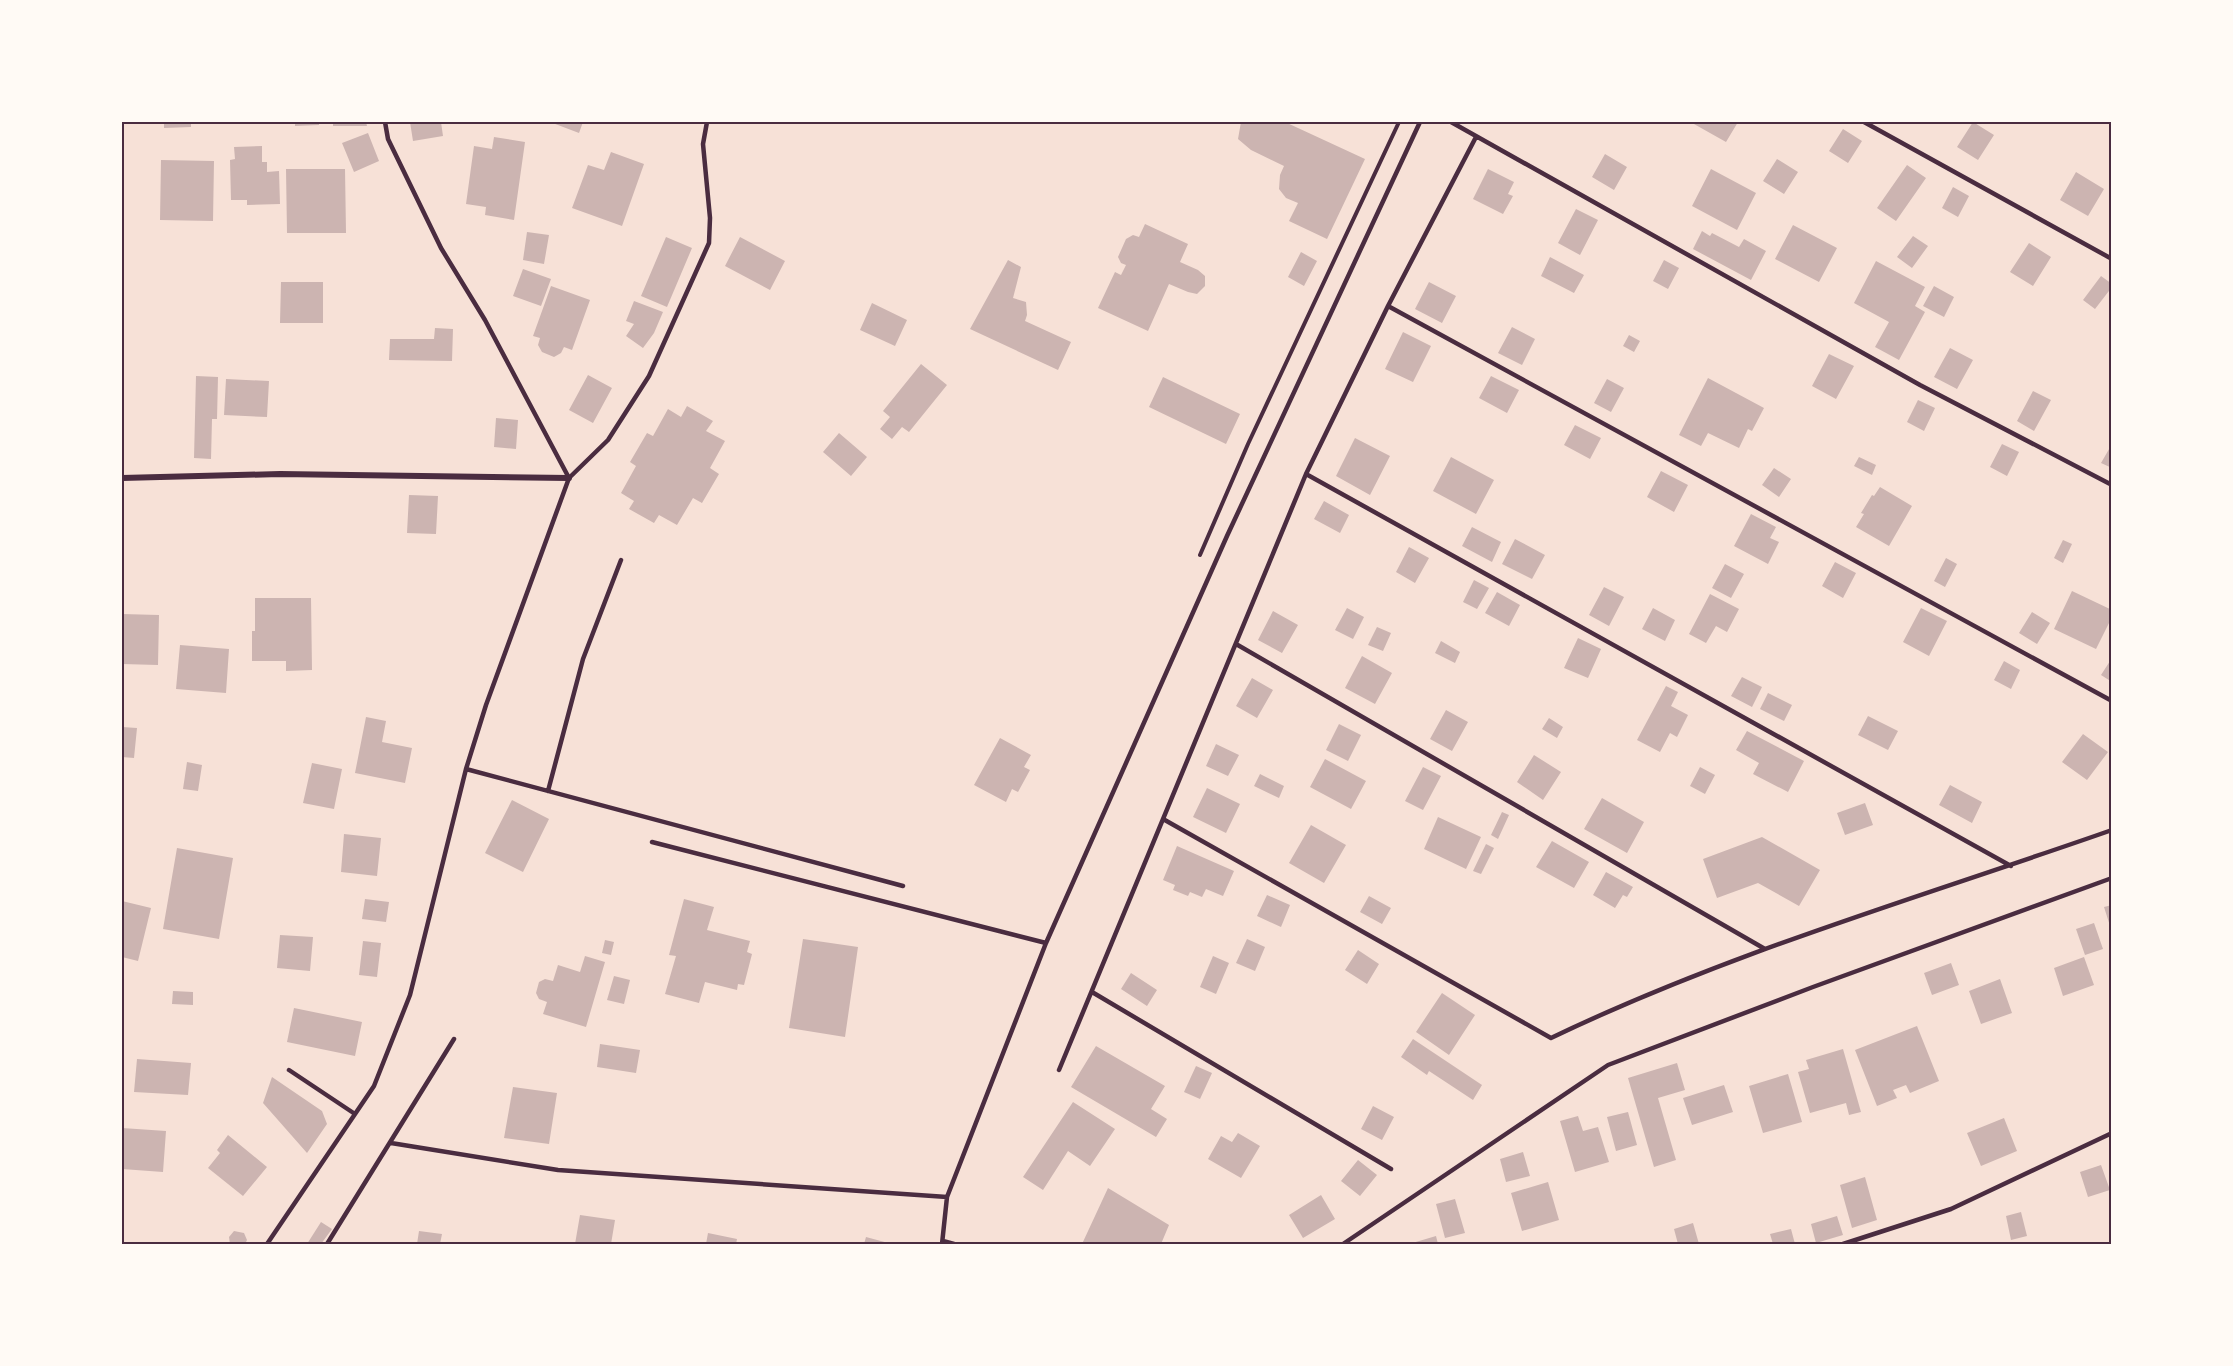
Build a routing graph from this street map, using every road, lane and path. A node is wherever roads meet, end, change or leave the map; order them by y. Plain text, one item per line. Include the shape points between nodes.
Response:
1 (385, 122) edge
2 (707, 122) edge
3 (1420, 122) edge
4 (1451, 122) edge
5 (1864, 122) edge
6 (1476, 137) junction
7 (2112, 259) edge
8 (1388, 306) junction
9 (1306, 474) junction
10 (122, 478) edge
11 (569, 478) junction
12 (2112, 485) edge
13 (621, 560) dead end
14 (1236, 644) junction
15 (2112, 701) edge
16 (466, 769) junction
17 (548, 791) junction
18 (1163, 819) junction
19 (2112, 830) edge
20 (652, 842) dead end
21 (2011, 866) junction
22 (2112, 878) edge
23 (903, 886) dead end
24 (1046, 943) junction
25 (1765, 949) junction
26 (1092, 992) junction
27 (454, 1039) dead end
28 (289, 1070) dead end
29 (1059, 1070) dead end
30 (356, 1114) junction
31 (2112, 1133) edge
32 (391, 1143) junction
33 (1391, 1169) dead end
34 (947, 1197) junction
35 (942, 1243) edge
36 (267, 1245) edge
37 (327, 1245) edge
38 (954, 1245) edge
39 (1343, 1245) edge
40 (1844, 1245) edge

1 - 11 lane via 388,139 441,248 485,320
2 - 11 lane via 704,144 709,243 649,376 608,440
3 - 24 lane via 1227,536
4 - 6 lane
5 - 7 lane
6 - 8 lane
6 - 12 lane via 1920,385
8 - 9 lane
8 - 15 lane
9 - 14 lane
9 - 21 lane
10 - 11 street via 280,474
11 - 16 lane
13 - 17 lane via 583,659
14 - 18 lane
14 - 25 lane
16 - 17 lane
16 - 30 lane via 411,995 374,1086
17 - 23 lane
18 - 25 lane via 1551,1038 1602,1013
18 - 26 lane
19 - 21 lane
20 - 24 lane
21 - 25 lane
22 - 39 lane via 1608,1065
24 - 34 lane
26 - 29 lane
26 - 33 lane
27 - 32 lane
28 - 30 lane
30 - 36 lane
31 - 40 lane via 1951,1209
32 - 34 lane via 558,1170
32 - 37 lane
34 - 35 lane
35 - 38 lane

